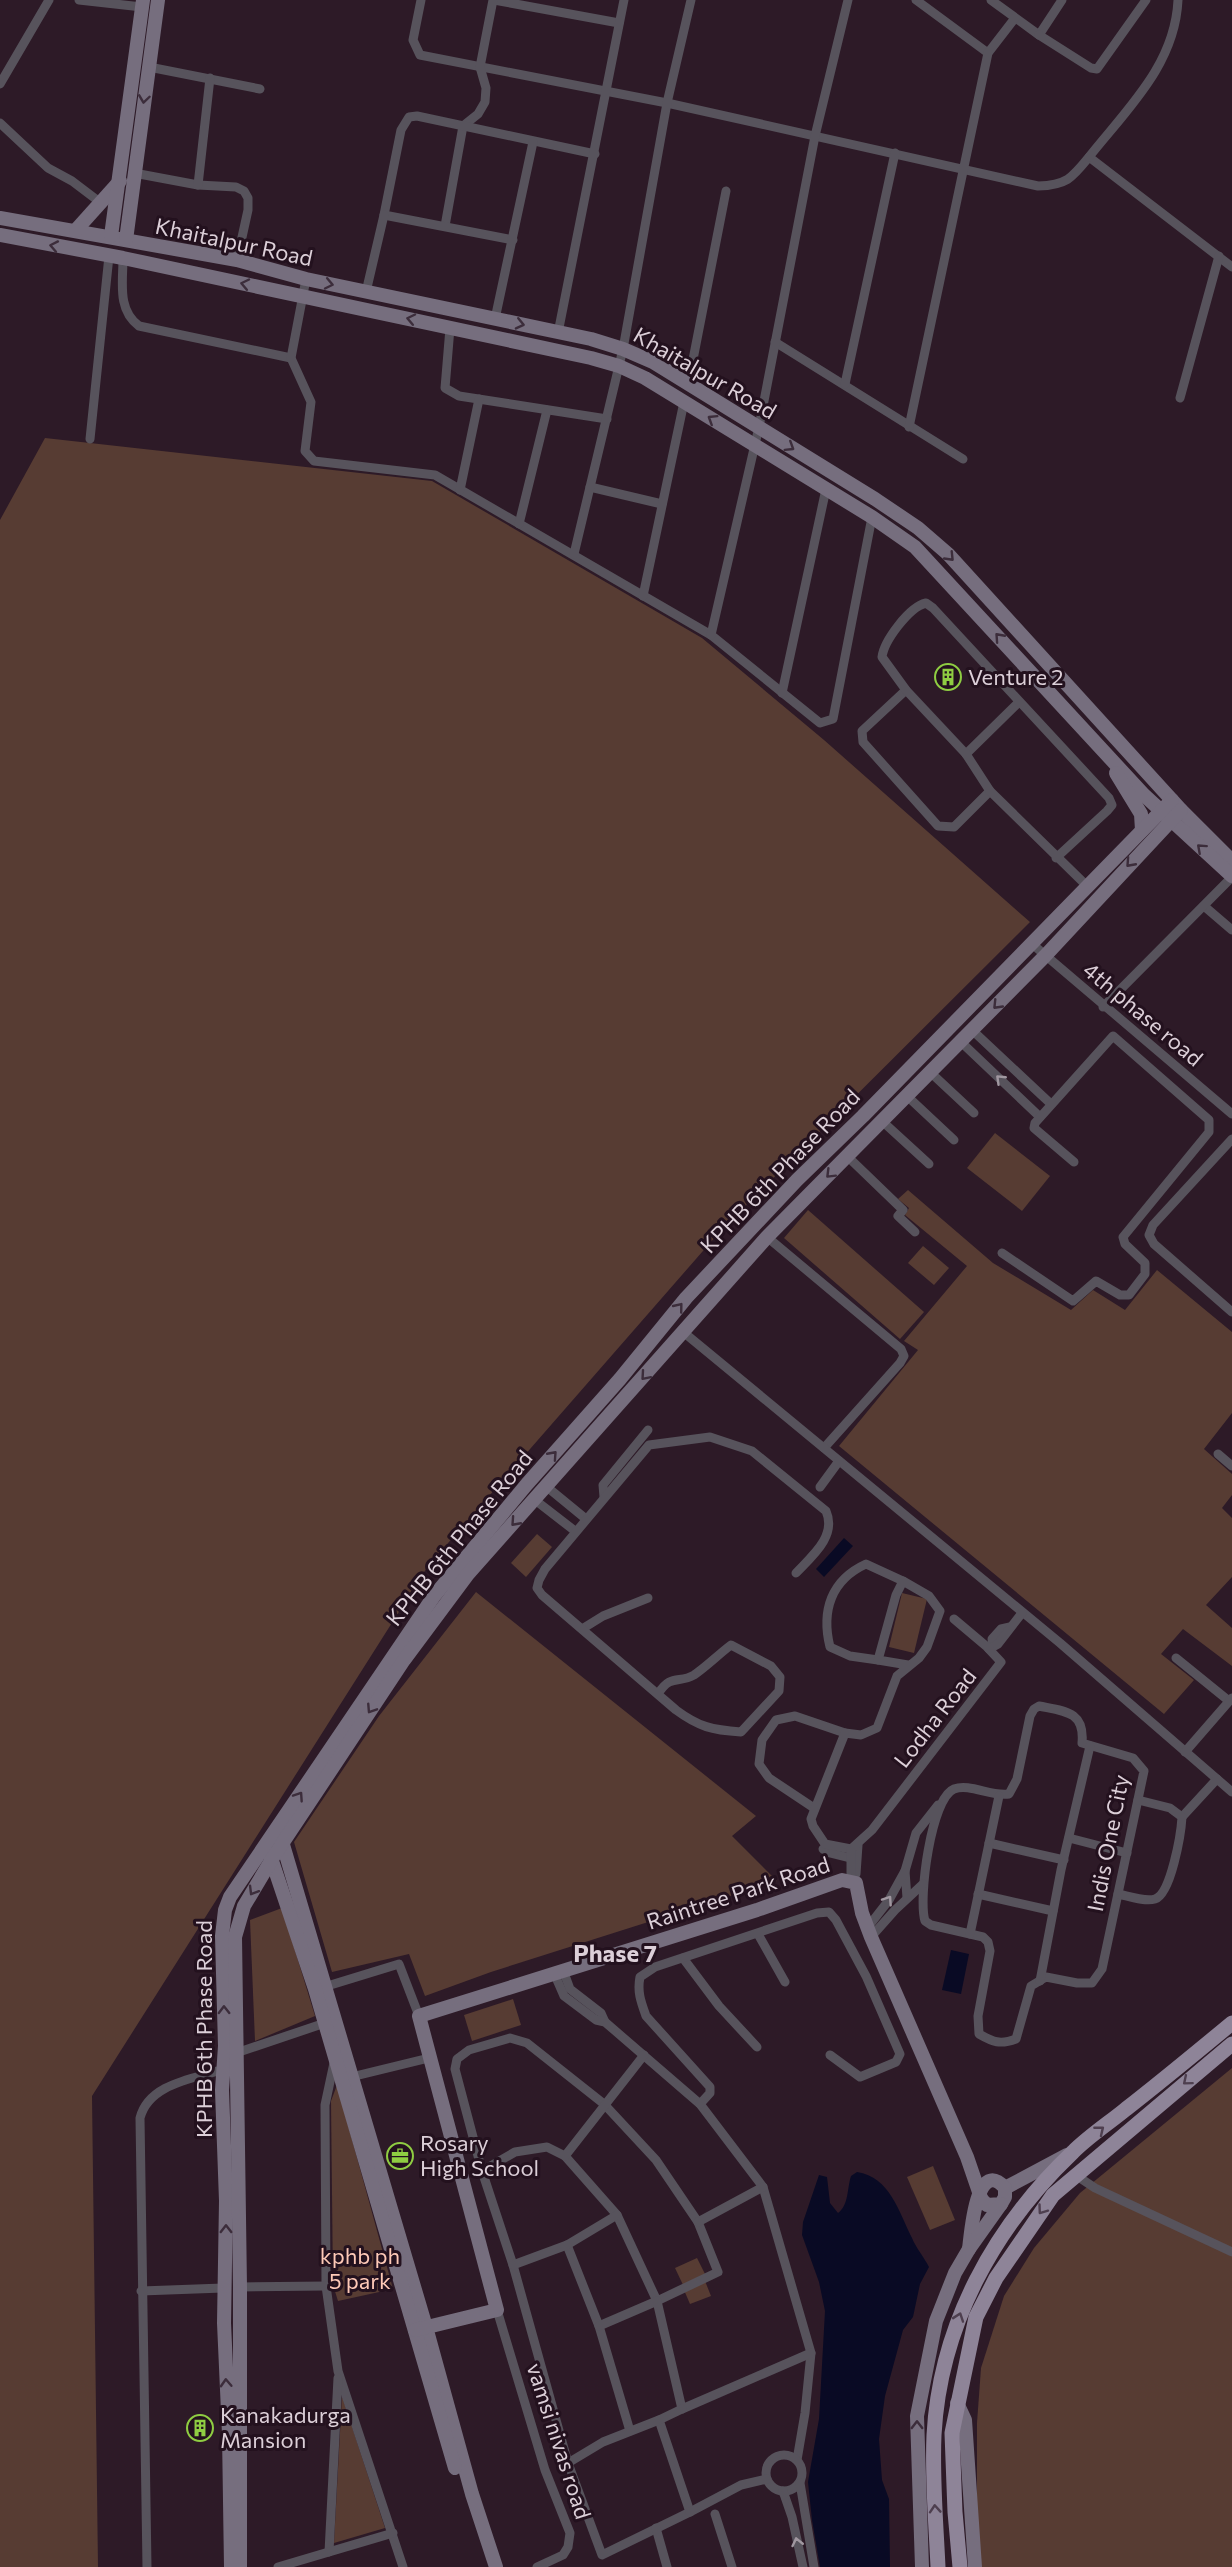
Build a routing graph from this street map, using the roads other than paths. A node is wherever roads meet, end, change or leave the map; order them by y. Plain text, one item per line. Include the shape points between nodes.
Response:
1 (49, 0) edge
2 (79, 0) edge
3 (158, 0) edge
4 (421, 0) edge
5 (493, 0) edge
6 (557, 0) edge
7 (624, 0) edge
8 (691, 0) edge
9 (848, 0) edge
10 (916, 0) edge
11 (991, 0) edge
12 (1062, 0) edge
13 (1146, 0) edge
14 (1178, 0) edge
15 (110, 2) edge
16 (142, 2) edge
17 (554, 11) junction
18 (1015, 18) junction
19 (619, 23) junction
20 (1039, 35) junction
21 (988, 53) junction
22 (149, 67) junction
23 (480, 67) junction
24 (210, 78) junction
25 (0, 84) edge
26 (260, 89) dead end
27 (605, 92) junction
28 (667, 103) junction
29 (0, 124) edge
30 (463, 126) junction
31 (815, 136) junction
32 (533, 142) junction
33 (895, 153) junction
34 (595, 154) junction
35 (1089, 157) junction
36 (962, 169) junction
37 (134, 173) junction
38 (120, 181) junction
39 (198, 185) junction
40 (726, 191) dead end
41 (101, 203) junction
42 (384, 215) junction
43 (0, 218) edge
44 (445, 226) junction
45 (76, 230) junction
46 (0, 236) edge
47 (111, 236) junction
48 (126, 240) junction
49 (513, 240) junction
50 (1219, 256) junction
51 (116, 257) junction
52 (237, 260) junction
53 (1232, 267) edge
54 (306, 279) junction
55 (366, 292) junction
56 (302, 296) junction
57 (495, 319) junction
58 (450, 328) junction
59 (558, 333) junction
60 (775, 342) junction
61 (622, 349) junction
62 (291, 358) junction
63 (619, 366) junction
64 (845, 384) junction
65 (688, 385) junction
66 (1180, 398) dead end
67 (479, 399) junction
68 (684, 402) junction
69 (548, 410) junction
70 (607, 418) junction
71 (759, 427) junction
72 (909, 427) junction
73 (90, 439) dead end
74 (754, 446) junction
75 (963, 459) dead end
76 (590, 487) junction
77 (460, 489) junction
78 (826, 489) junction
79 (662, 504) junction
80 (872, 517) junction
81 (519, 524) junction
82 (574, 554) junction
83 (644, 596) junction
84 (711, 635) junction
85 (906, 690) junction
86 (782, 693) junction
87 (1019, 702) junction
88 (966, 754) junction
89 (1110, 758) junction
90 (990, 791) junction
91 (1176, 805) junction
92 (1165, 815) junction
93 (1142, 830) junction
94 (1056, 858) junction
95 (1232, 861) edge
96 (1232, 877) edge
97 (1086, 885) junction
98 (1204, 906) junction
99 (1232, 930) edge
100 (1031, 943) junction
101 (1045, 956) junction
102 (1103, 1007) junction
103 (972, 1030) junction
104 (961, 1042) junction
105 (930, 1072) junction
106 (907, 1096) junction
107 (1051, 1104) junction
108 (974, 1113) dead end
109 (1232, 1114) edge
110 (1040, 1117) junction
111 (882, 1121) junction
112 (1232, 1139) edge
113 (954, 1140) dead end
114 (847, 1156) junction
115 (1074, 1162) dead end
116 (929, 1164) dead end
117 (915, 1232) dead end
118 (767, 1237) junction
119 (1002, 1253) dead end
120 (1232, 1312) edge
121 (682, 1331) junction
122 (648, 1430) dead end
123 (824, 1448) junction
124 (1218, 1454) dead end
125 (839, 1461) junction
126 (1232, 1466) edge
127 (547, 1487) junction
128 (820, 1487) dead end
129 (604, 1497) junction
130 (536, 1500) junction
131 (586, 1519) junction
132 (573, 1530) junction
133 (464, 1570) junction
134 (796, 1573) dead end
135 (903, 1581) junction
136 (648, 1598) dead end
137 (1022, 1613) junction
138 (954, 1619) dead end
139 (582, 1629) junction
140 (991, 1647) junction
141 (1176, 1658) dead end
142 (878, 1660) junction
143 (908, 1665) junction
144 (658, 1694) junction
145 (1231, 1699) edge
146 (845, 1733) junction
147 (1090, 1746) junction
148 (1185, 1752) junction
149 (1217, 1779) junction
150 (1232, 1792) edge
151 (999, 1796) junction
152 (1138, 1800) junction
153 (941, 1801) junction
154 (814, 1808) junction
155 (1182, 1817) junction
156 (276, 1829) junction
157 (1069, 1838) junction
158 (283, 1843) junction
159 (989, 1843) junction
160 (266, 1844) junction
161 (823, 1849) dead end
162 (852, 1853) junction
163 (1126, 1853) junction
164 (272, 1859) junction
165 (1064, 1860) junction
166 (905, 1871) junction
167 (851, 1881) junction
168 (923, 1884) junction
169 (978, 1894) junction
170 (1118, 1894) junction
171 (907, 1898) junction
172 (1053, 1911) junction
173 (870, 1932) junction
174 (758, 1934) junction
175 (970, 1934) junction
176 (683, 1958) junction
177 (559, 1972) junction
178 (1040, 1981) junction
179 (785, 1982) dead end
180 (324, 1987) junction
181 (419, 2016) junction
182 (325, 2023) junction
183 (1232, 2023) edge
184 (1232, 2043) edge
185 (757, 2047) dead end
186 (236, 2053) junction
187 (644, 2055) junction
188 (830, 2055) dead end
189 (429, 2058) junction
190 (335, 2060) junction
191 (224, 2069) junction
192 (346, 2079) junction
193 (604, 2104) junction
194 (700, 2104) junction
195 (1073, 2152) junction
196 (565, 2156) junction
197 (967, 2157) junction
198 (482, 2170) junction
199 (1077, 2176) junction
200 (1000, 2184) junction
201 (763, 2187) junction
202 (979, 2192) junction
203 (1001, 2204) junction
204 (617, 2215) junction
205 (698, 2222) junction
206 (567, 2245) junction
207 (969, 2249) junction
208 (1232, 2252) edge
209 (513, 2265) junction
210 (326, 2286) junction
211 (240, 2287) junction
212 (224, 2288) junction
213 (141, 2291) junction
214 (657, 2301) junction
215 (497, 2310) junction
216 (599, 2326) junction
217 (420, 2328) junction
218 (811, 2353) junction
219 (338, 2371) junction
220 (957, 2403) junction
221 (682, 2409) junction
222 (659, 2421) junction
223 (630, 2431) junction
224 (797, 2460) junction
225 (568, 2463) junction
226 (767, 2479) junction
227 (800, 2483) junction
228 (783, 2491) junction
229 (690, 2512) junction
230 (715, 2514) dead end
231 (656, 2528) junction
232 (393, 2533) junction
233 (329, 2552) junction
234 (147, 2567) edge
235 (231, 2567) edge
236 (240, 2567) edge
237 (278, 2567) edge
238 (404, 2567) edge
239 (487, 2567) edge
240 (496, 2567) edge
241 (537, 2567) edge
242 (668, 2567) edge
243 (732, 2567) edge
244 (803, 2567) edge
245 (814, 2567) edge
246 (922, 2567) edge
247 (938, 2567) edge
248 (960, 2567) edge
249 (975, 2567) edge

1 - 25 street
2 - 15 street
3 - 22 street
4 - 23 street via 413,40 420,55
5 - 17 street
5 - 23 street
6 - 17 street
7 - 19 street
8 - 28 street
9 - 31 street
10 - 21 street
11 - 18 street
12 - 20 street
13 - 20 street via 1097,69
14 - 35 street via 1171,39 1160,68
15 - 16 street
16 - 38 street
17 - 19 street
18 - 20 street
18 - 21 street
19 - 27 street
21 - 36 street
22 - 24 street
22 -> 37 street
23 - 27 street
23 - 30 street via 485,102
24 - 26 street
24 - 39 street
27 - 28 street
27 - 34 street
28 - 31 street
28 - 61 street
29 - 41 street via 48,168
30 - 32 street
30 - 42 street via 409,117 401,130
30 - 44 street
31 - 33 street
31 - 60 street
32 - 34 street
32 - 49 street
33 - 36 street
33 - 64 street
34 - 59 street
35 - 36 street via 1063,184 1038,186
35 - 50 street
36 - 72 street
37 - 39 street
37 - 48 street
38 - 41 street
38 - 47 street
39 - 52 street via 236,188 248,198
40 - 65 street
41 - 45 street
42 - 44 street
42 - 55 street
43 - 45 street, Khaitalpur Road
44 - 49 street
45 - 47 street, Khaitalpur Road
51 -> 46 street, Khaitalpur Road
47 - 48 street, Khaitalpur Road
48 - 52 street, Khaitalpur Road
49 - 57 street
50 - 53 street
50 - 66 street
56 -> 51 street, Khaitalpur Road
51 - 62 street via 123,305 128,319 139,326
51 - 73 street
52 - 54 street, Khaitalpur Road
54 -> 55 street, Khaitalpur Road
54 - 56 street
55 - 57 street, Khaitalpur Road
58 -> 56 street, Khaitalpur Road
56 - 62 street
57 -> 59 street, Khaitalpur Road
58 - 63 street, Khaitalpur Road
58 - 67 street via 445,388 459,396
59 - 61 street, Khaitalpur Road
60 - 64 street
60 - 71 street
61 - 63 street
61 - 65 street, Khaitalpur Road via 653,362
62 - 77 street via 311,402 305,451 314,462 435,475
63 - 68 street, Khaitalpur Road
63 - 70 street
64 - 72 street
65 - 71 street, Khaitalpur Road
67 - 69 street
67 - 77 street
74 -> 68 street, Khaitalpur Road
68 - 79 street
69 - 70 street
69 - 81 street
70 - 76 street
71 - 74 street
71 -> 91 street, Khaitalpur Road via 892,510 948,554
72 - 75 street
74 - 78 street, Khaitalpur Road
74 - 84 street
76 - 79 street
76 - 82 street
77 - 81 street
78 - 80 street, Khaitalpur Road
78 - 86 street
79 - 83 street
80 - 86 street via 833,719 820,723
89 -> 80 street, Khaitalpur Road via 941,573 915,547
81 - 82 street
82 - 83 street
83 - 84 street
84 - 86 street
85 - 87 street via 882,657 883,649 917,605 926,603
85 - 88 street
85 - 90 street via 862,731 863,742 938,826 954,827
87 - 88 street
87 - 94 street via 1112,805
88 - 90 street
89 - 92 street, Khaitalpur Road
89 - 93 street via 1141,814
90 - 94 street
91 - 92 street, KPHB 6th Phase Road
91 - 95 street
92 - 93 street, KPHB 6th Phase Road
96 -> 92 street
92 -> 101 street, KPHB 6th Phase Road
93 - 97 street, KPHB 6th Phase Road
94 - 97 street
96 - 98 street
97 - 100 street, KPHB 6th Phase Road
98 - 99 street
98 - 102 street
100 - 101 street, 4th phase road
133 -> 100 street, KPHB 6th Phase Road via 527,1484 686,1298
101 - 102 street, 4th phase road
101 -> 103 street, KPHB 6th Phase Road
102 - 109 street, 4th phase road
103 - 104 street, KPHB 6th Phase Road
103 - 107 street
104 - 105 street, KPHB 6th Phase Road
110 -> 104 street
105 - 106 street, KPHB 6th Phase Road
105 - 108 street
106 - 111 street, KPHB 6th Phase Road
106 - 113 street
107 - 110 street
107 - 119 street via 1113,1036 1211,1125 1123,1237 1145,1263 1145,1275 1129,1295 1120,1295 1096,1281 1073,1301
110 - 115 street via 1034,1128
111 - 114 street, KPHB 6th Phase Road
111 - 116 street
112 - 120 street via 1153,1225 1149,1235 1154,1244
114 - 117 street via 903,1210 897,1216
114 -> 118 street, KPHB 6th Phase Road
118 - 121 street, KPHB 6th Phase Road
118 - 123 street via 901,1349 904,1356
121 - 123 street
121 -> 127 street, KPHB 6th Phase Road
122 - 129 street via 603,1485
123 - 125 street
124 - 126 street
125 - 128 street
125 - 137 street
127 - 130 street, KPHB 6th Phase Road
127 - 131 street
129 - 131 street
129 - 134 street via 649,1444 710,1437 752,1451 826,1511 831,1521 818,1551
130 - 132 street
130 -> 133 street, KPHB 6th Phase Road
131 - 132 street
132 - 139 street via 538,1580 537,1588
156 -> 133 street, KPHB 6th Phase Road via 434,1596
133 -> 158 street, KPHB 6th Phase Road
135 - 142 street
135 - 142 street via 866,1564 839,1582 831,1598 826,1621 830,1647 850,1656
135 - 143 street via 929,1596 940,1611 927,1647
136 - 139 street
137 - 140 street via 998,1644
137 - 148 street
138 - 140 street, Lodha Road
139 - 144 street
140 - 162 street, Lodha Road via 1001,1662 999,1668
141 - 145 street
142 - 143 street
143 - 146 street via 897,1676 877,1728 861,1735
144 - 144 street via 695,1724 717,1731 741,1732 779,1691 780,1677 771,1666 731,1645 693,1676 664,1684
145 - 148 street
146 - 154 street
146 - 154 street via 795,1716 776,1720 762,1740 759,1764 769,1778
147 - 151 street, Indis One City via 1083,1743 1083,1732 1075,1716 1039,1706 1030,1716 1014,1788
147 - 152 street, Indis One City via 1134,1758 1141,1765 1144,1771
147 - 157 street
148 - 149 street
149 - 150 street
149 - 155 street
151 - 153 street via 960,1788 951,1790
151 - 159 street
152 - 155 street via 1170,1808
152 - 163 street, Indis One City
153 - 166 street via 916,1833
153 - 168 street
154 - 162 street via 813,1826 825,1844
155 - 170 street via 1167,1888 1159,1898
156 - 158 street
156 - 160 street, KPHB 6th Phase Road
157 - 163 street
157 - 165 street
158 - 164 street, KPHB 6th Phase Road
158 - 180 street
159 - 165 street
159 - 169 street
160 - 164 street
191 -> 160 street, KPHB 6th Phase Road via 223,1920 230,1897
161 - 162 street via 830,1853
162 - 167 street
162 - 167 street
163 - 170 street, Indis One City
164 - 182 street
164 -> 186 street, KPHB 6th Phase Road via 244,1906 235,1937
165 - 172 street
166 - 171 street
173 -> 166 street
167 - 173 street, Raintree Park Road
167 - 177 street, Raintree Park Road
168 - 171 street
168 - 175 street via 925,1921
169 - 172 street
169 - 175 street
170 - 178 street, Indis One City via 1101,1969 1092,1983 1046,1977
171 - 173 street
172 - 178 street
173 - 197 street, Raintree Park Road
174 - 176 street
174 - 179 street
174 - 188 street via 817,1913 829,1912 836,1920 900,2054 896,2062 860,2077
175 - 178 street via 983,1936 990,1951 978,2016 979,2034 1002,2044 1016,2039 1031,1986
176 - 185 street via 719,2006
176 - 194 street via 655,1966 640,1977 638,1991 646,2016 710,2087 710,2093
177 - 181 street, Raintree Park Road
177 - 187 street via 570,1989
180 - 181 street via 399,1964
180 - 192 street
181 - 189 street
182 - 186 street
182 - 190 street
195 -> 183 main road
184 -> 199 main road
186 - 211 street, KPHB 6th Phase Road
187 - 193 street
187 - 194 street
189 - 192 street
189 - 215 street
190 - 192 street
190 - 210 street via 325,2105
212 -> 191 street, KPHB 6th Phase Road
191 - 213 street via 159,2090 143,2107
192 - 217 street
193 - 196 street
193 - 198 street via 527,2043 510,2038 469,2050 457,2060 455,2069
193 - 205 street via 656,2160
194 - 201 street
195 - 200 street
247 -> 195 main road via 934,2434 950,2345 986,2260 1011,2221
196 - 198 street via 547,2147 515,2152
196 - 204 street
197 - 200 street, Raintree Park Road
197 - 202 street, Raintree Park Road
198 - 209 street
199 - 208 street
199 -> 220 main road via 1053,2195 996,2278 976,2317
200 - 202 street via 985,2183
200 - 203 street via 1005,2197
201 - 205 street
201 - 218 street
202 - 203 street via 987,2205
202 - 207 street
203 - 207 street
204 - 206 street
204 - 214 street
205 - 214 street via 718,2272
206 - 209 street
206 - 216 street
246 -> 207 street via 916,2416 936,2321
209 - 225 street
210 - 211 street
210 - 219 street
211 - 236 street, KPHB 6th Phase Road
212 - 213 street
235 -> 212 street, KPHB 6th Phase Road
213 - 234 street
214 - 216 street
214 - 221 street
215 - 217 street
215 - 241 street, vamsi nivas road via 545,2470 570,2533 563,2555
216 - 223 street
217 - 239 street
217 - 240 street
218 - 221 street
218 - 224 street
219 - 232 street
219 - 233 street
220 - 248 main road via 952,2433
220 - 249 street via 965,2420
221 - 222 street
222 - 223 street
222 - 229 street
223 - 225 street
224 - 226 street via 786,2455 774,2458 767,2467
224 - 227 street via 802,2471
225 - 231 street via 602,2555
226 - 228 street via 773,2488
226 - 229 street via 741,2485
227 - 228 street
227 - 245 street
244 -> 228 street
229 - 231 street
230 - 243 street
231 - 242 street
232 - 233 street
232 - 238 street
233 - 237 street

